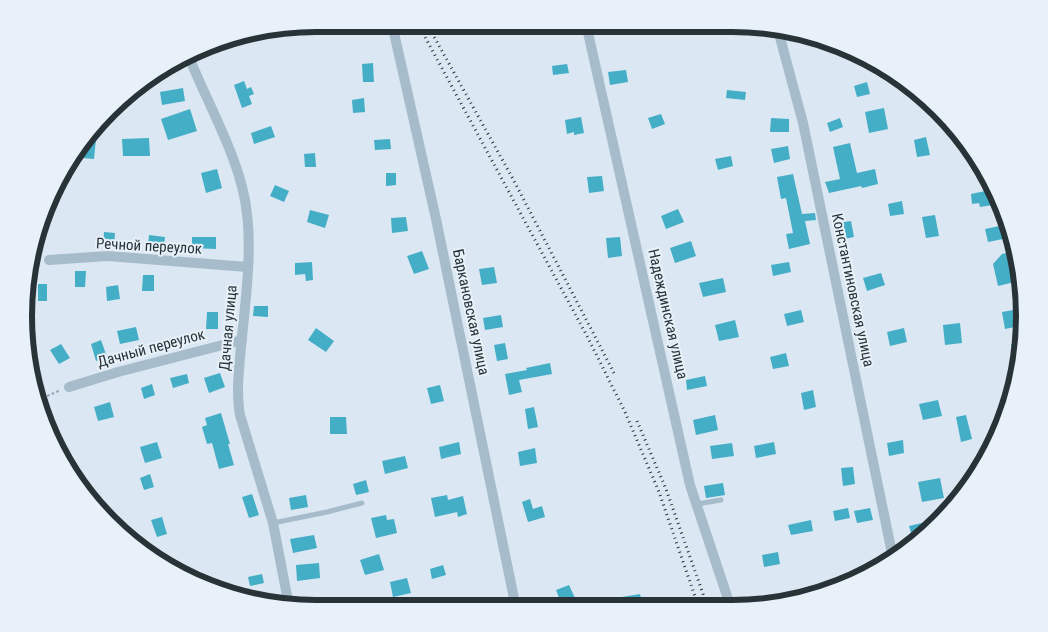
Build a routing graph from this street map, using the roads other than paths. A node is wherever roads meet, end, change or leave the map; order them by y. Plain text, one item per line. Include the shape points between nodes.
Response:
1 (394, 32) edge
2 (588, 32) edge
3 (780, 37) edge
4 (191, 62) edge
5 (50, 260) dead end
6 (247, 267) junction
7 (242, 340) junction
8 (69, 387) road end
9 (721, 500) dead end
10 (362, 503) dead end
11 (696, 504) junction
12 (273, 523) junction
13 (892, 551) edge
14 (287, 598) edge
15 (514, 600) edge
16 (727, 600) edge

1 - 15 street, Баркановская улица
2 - 11 street, Надеждинская улица
3 - 13 street, Константиновская улица via 803,123
4 - 6 street, Дачная улица via 244,191 248,215
5 - 6 street, Речной переулок via 108,256
6 - 7 street, Дачная улица
7 - 8 street, Дачный переулок
7 - 12 street, Дачная улица via 239,410
9 - 11 lane
10 - 12 lane
11 - 16 street, Надеждинская улица
12 - 14 street, Дачная улица

